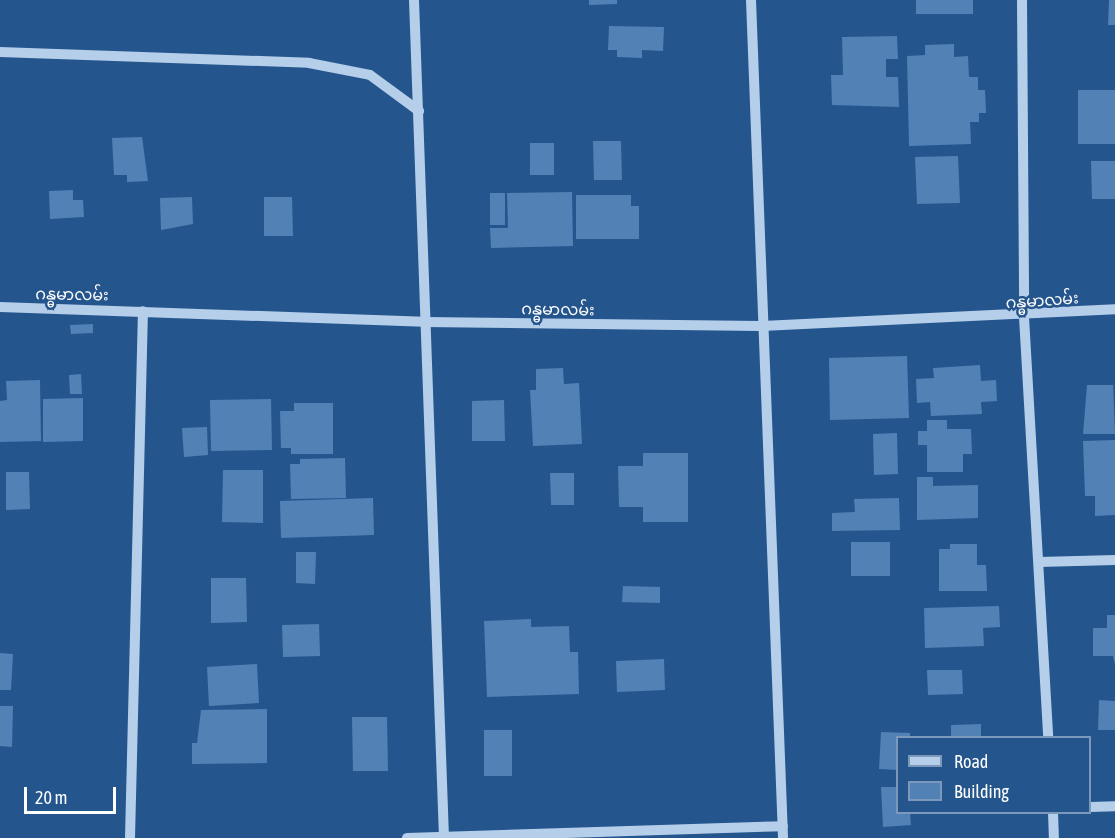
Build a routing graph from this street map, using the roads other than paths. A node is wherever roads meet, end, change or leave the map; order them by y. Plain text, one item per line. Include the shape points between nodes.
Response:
1 (414, 0) edge
2 (751, 0) edge
3 (1022, 0) edge
4 (0, 52) edge
5 (419, 111) junction
6 (0, 307) edge
7 (1115, 309) edge
8 (143, 311) junction
9 (1024, 317) junction
10 (424, 322) junction
11 (760, 326) junction
12 (1115, 560) edge
13 (1039, 562) junction
14 (1048, 736) edge
15 (1115, 806) edge
16 (1091, 807) edge
17 (1053, 814) edge
18 (783, 826) junction
19 (444, 837) edge
20 (130, 838) edge
21 (407, 838) edge
22 (783, 838) edge
23 (1054, 838) edge

1 - 5 street
2 - 11 street
3 - 9 street
4 - 5 street via 309,63 370,75
5 - 10 street
6 - 8 street, ဂန္ဓမာလမ်း
7 - 9 street, ဂန္ဓမာလမ်း
8 - 10 street, ဂန္ဓမာလမ်း
8 - 20 street
9 - 11 street, ဂန္ဓမာလမ်း
9 - 13 street
10 - 11 street, ဂန္ဓမာလမ်း
10 - 19 street
11 - 18 street
12 - 13 street
13 - 14 street
15 - 16 street
17 - 23 street
18 - 19 street
18 - 22 street
19 - 21 street

